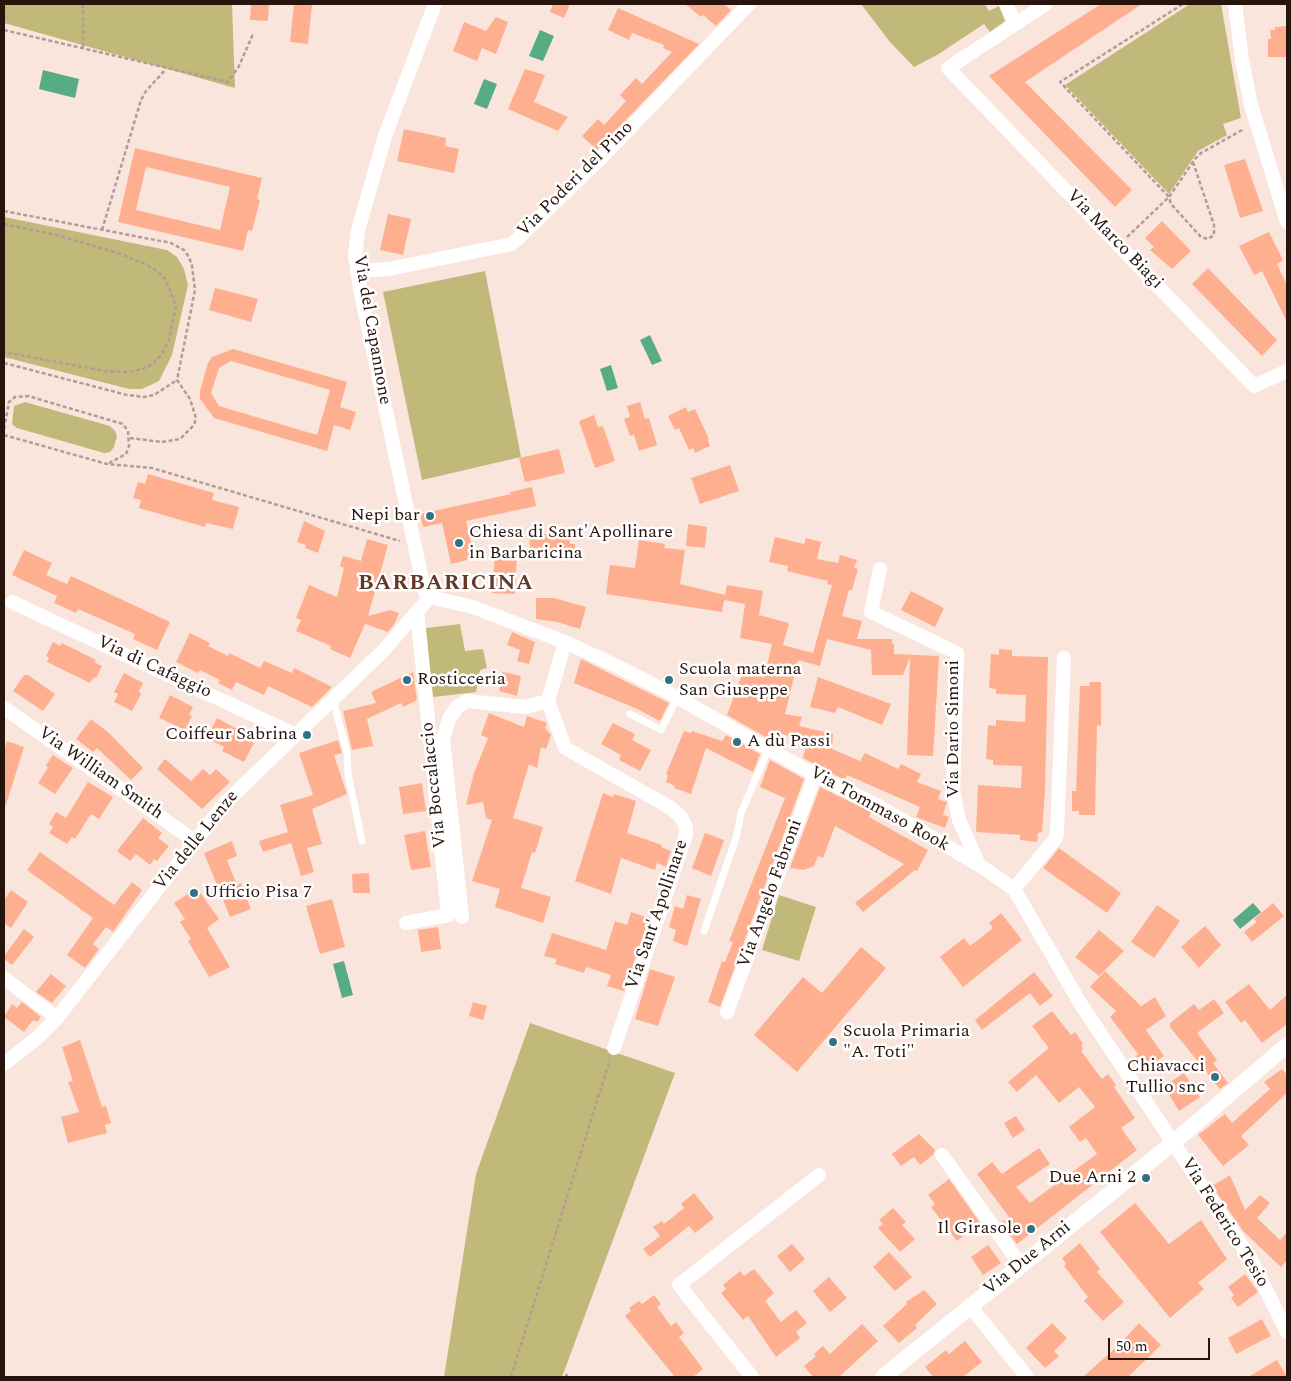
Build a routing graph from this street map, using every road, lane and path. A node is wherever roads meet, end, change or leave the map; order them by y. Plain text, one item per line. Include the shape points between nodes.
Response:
1 (83, 4) edge
2 (435, 4) edge
3 (749, 4) edge
4 (1006, 4) edge
5 (1046, 4) edge
6 (1183, 4) edge
7 (1235, 4) edge
8 (1015, 23) junction
9 (4, 30) edge
10 (253, 34) dead end
11 (83, 49) junction
12 (166, 69) junction
13 (1256, 122) junction
14 (1193, 162) junction
15 (1169, 197) junction
16 (4, 211) edge
17 (1287, 222) edge
18 (4, 224) edge
19 (102, 230) junction
20 (1119, 246) junction
21 (357, 270) junction
22 (4, 352) edge
23 (4, 363) edge
24 (1287, 371) edge
25 (177, 380) junction
26 (4, 429) edge
27 (4, 435) edge
28 (130, 438) junction
29 (107, 464) junction
30 (414, 544) junction
31 (880, 569) dead end
32 (430, 598) junction
33 (12, 602) dead end
34 (417, 612) junction
35 (565, 642) junction
36 (1064, 658) dead end
37 (677, 698) junction
38 (333, 700) junction
39 (548, 701) junction
40 (4, 708) edge
41 (630, 714) dead end
42 (296, 735) junction
43 (768, 750) junction
44 (815, 775) junction
45 (959, 820) junction
46 (195, 841) junction
47 (362, 841) dead end
48 (949, 849) junction
49 (979, 865) junction
50 (1014, 889) junction
51 (462, 917) dead end
52 (406, 922) dead end
53 (704, 931) dead end
54 (4, 978) edge
55 (727, 1012) dead end
56 (57, 1018) junction
57 (1287, 1045) edge
58 (614, 1048) joint
59 (4, 1064) edge
60 (1174, 1142) junction
61 (942, 1155) dead end
62 (819, 1175) dead end
63 (1020, 1264) junction
64 (970, 1306) junction
65 (1286, 1329) edge
66 (511, 1377) edge
67 (752, 1377) edge
68 (882, 1377) edge
69 (1028, 1377) edge

1 - 11 path
2 - 21 street, Via del Capannone via 377,162 358,230
3 - 21 street, Via Poderi del Pino via 603,156 512,244 389,269
4 - 8 street
5 - 8 street
6 - 15 path via 1060,82
7 - 13 street via 1244,69
8 - 20 street, Via Marco Biagi via 948,68
9 - 11 path
10 - 12 path via 228,82
11 - 12 path
12 - 19 path via 141,100
13 - 14 path via 1207,148
13 - 17 street
14 - 15 path
14 - 15 path via 1213,218 1214,235 1208,239 1201,237 1171,204
15 - 20 path
16 - 19 path
18 - 22 path via 118,252 143,263 166,280 176,306 169,340 162,354 142,370 106,371
19 - 25 path via 171,243 189,257 195,290
20 - 24 street, Via Marco Biagi via 1254,386
21 - 30 street, Via del Capannone
23 - 25 path via 127,396 154,394
25 - 28 path via 194,408 196,418 191,430 180,440
26 - 28 path via 9,402 14,397 28,396 123,424
27 - 29 path
28 - 29 path via 126,454
29 - 30 path via 152,468
30 - 32 street, Via del Capannone via 425,592
31 - 45 street, Via Dario Simoni via 871,612 957,653 952,790
32 - 34 street, Via delle Lenze
32 - 35 street, Via Tommaso Rook via 472,607
33 - 42 street, Via di Cafaggio
34 - 38 street, Via delle Lenze
34 - 52 street, Via Boccalaccio via 448,914
35 - 37 street, Via Tommaso Rook
35 - 39 street
36 - 50 street via 1056,838
37 - 41 lane via 661,730
37 - 43 street, Via Tommaso Rook
38 - 42 street, Via delle Lenze
38 - 47 lane via 347,752 348,774
39 - 51 street via 525,707 467,701 457,707 448,719 443,740
39 - 58 street, Via Sant'Apollinare via 565,748 671,808 686,827 686,836
40 - 46 street, Via William Smith
42 - 46 street, Via delle Lenze via 225,803
43 - 44 street, Via Tommaso Rook
43 - 53 lane via 740,813 736,838
44 - 48 street, Via Tommaso Rook via 880,807
44 - 55 street, Via Angelo Fabroni
45 - 48 street, Via Dario Simoni
45 - 49 street, Via Dario Simoni
46 - 56 street, Via delle Lenze
48 - 49 street, Via Tommaso Rook
49 - 50 street, Via Tommaso Rook
50 - 60 street, Via Tommaso Rook via 1080,1002
54 - 56 street
56 - 59 street, Via delle Lenze
57 - 60 street, Via Due Arni
58 - 66 path
60 - 63 street, Via Due Arni
60 - 65 street, Via Federico Tesio via 1252,1261
61 - 63 street
62 - 67 street via 679,1285
63 - 64 street, Via Due Arni
64 - 68 street, Via Due Arni
64 - 69 street

